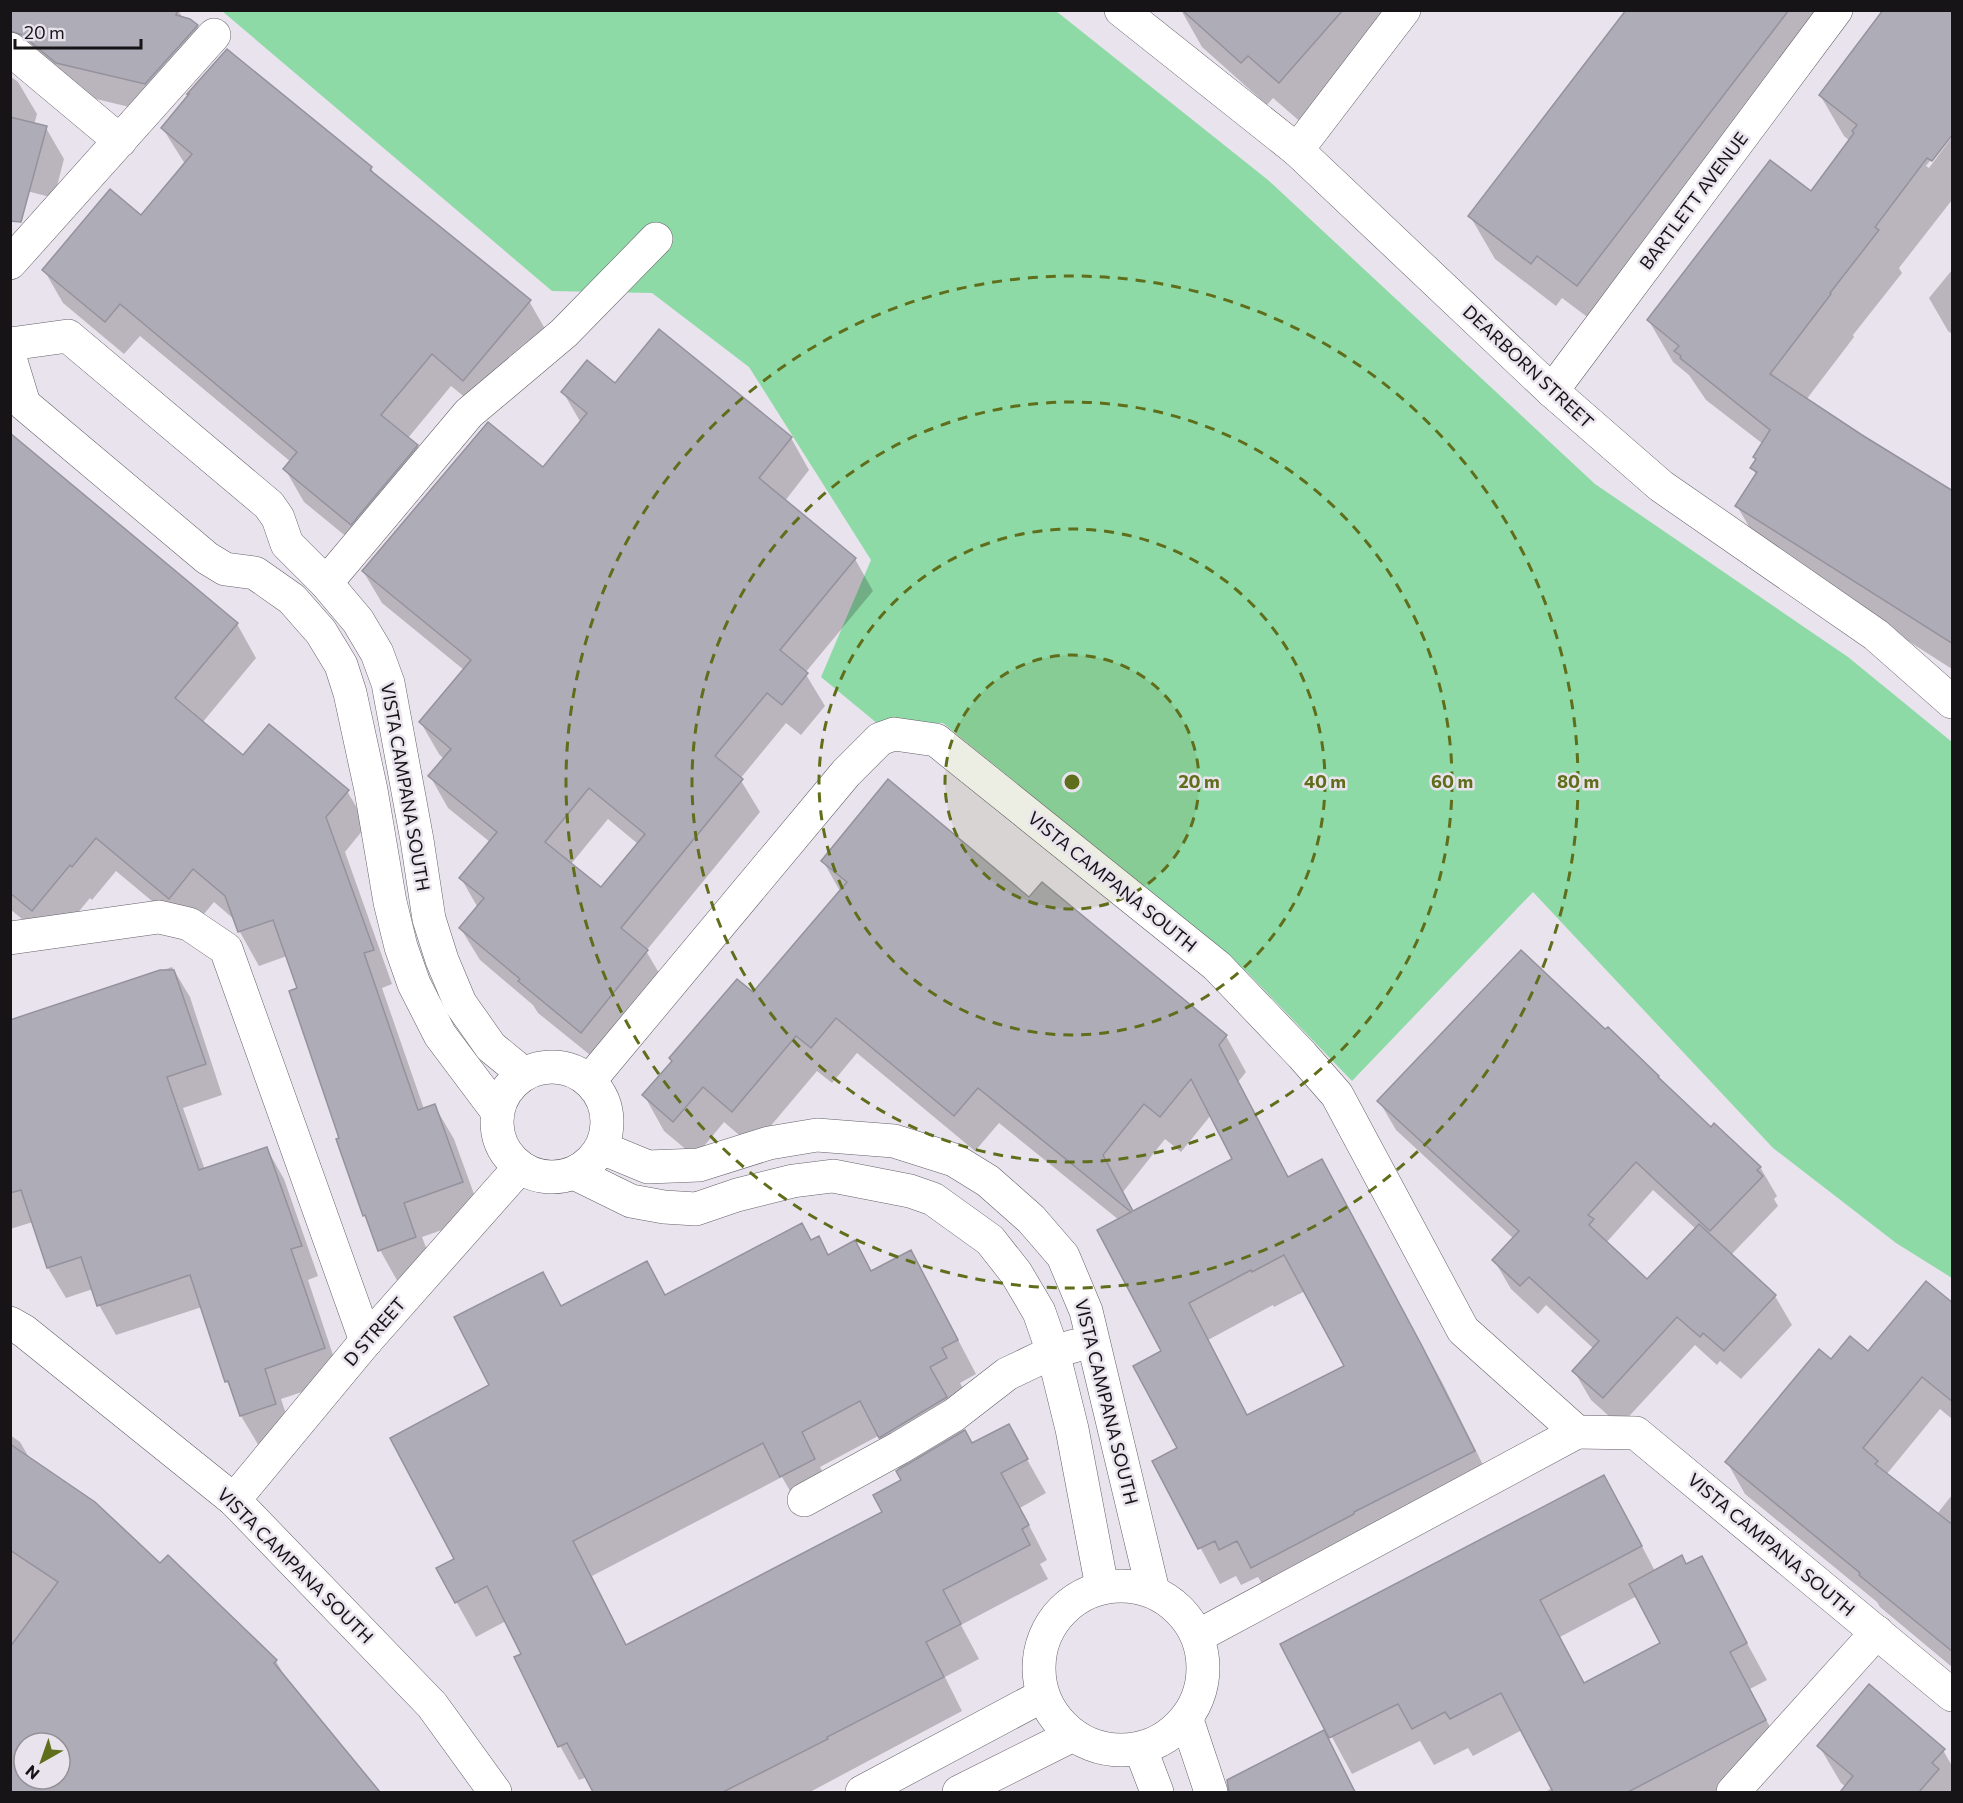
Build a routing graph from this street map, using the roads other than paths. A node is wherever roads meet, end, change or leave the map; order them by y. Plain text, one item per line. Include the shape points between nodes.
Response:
1 (1121, 10) edge
2 (1404, 10) edge
3 (1836, 10) edge
4 (214, 35) dead end
5 (10, 49) edge
6 (120, 141) junction
7 (1297, 150) junction
8 (656, 239) dead end
9 (10, 263) edge
10 (10, 344) edge
11 (10, 358) edge
12 (1552, 391) junction
13 (326, 583) junction
14 (1953, 702) edge
15 (10, 938) edge
16 (524, 1074) junction
17 (590, 1080) junction
18 (497, 1112) junction
19 (602, 1148) junction
20 (924, 1150) junction
21 (520, 1167) junction
22 (574, 1173) junction
23 (910, 1191) junction
24 (10, 1323) edge
25 (1093, 1340) junction
26 (366, 1341) junction
27 (1053, 1352) junction
28 (1577, 1432) junction
29 (234, 1500) junction
30 (804, 1500) dead end
31 (1102, 1587) junction
32 (1153, 1591) junction
33 (1877, 1632) junction
34 (1198, 1636) junction
35 (1953, 1695) edge
36 (1042, 1696) junction
37 (1187, 1720) junction
38 (1071, 1736) junction
39 (1141, 1750) junction
40 (495, 1792) edge
41 (862, 1792) edge
42 (959, 1792) edge
43 (1157, 1792) edge
44 (1211, 1792) edge
45 (1733, 1792) edge

1 - 7 street, DEARBORN STREET
2 - 7 street
3 - 12 street, BARTLETT AVENUE
4 - 6 street
5 - 6 street
6 - 9 street
7 - 12 street, DEARBORN STREET
8 - 13 street via 564,333 469,412
10 - 13 street, VISTA CAMPANA SOUTH via 68,336 269,505 287,544
11 - 18 street, VISTA CAMPANA SOUTH via 24,404 207,558 225,569 255,573 292,599 321,632 341,665 350,693 390,902 414,984 440,1035
12 - 14 street, DEARBORN STREET via 1660,486 1876,635
13 - 16 street, VISTA CAMPANA SOUTH via 358,621 377,653 388,683 429,920 442,960 460,1003 491,1047
15 - 26 street via 159,917 189,924 226,949
16 - 17 street via 546,1066 570,1068
16 - 18 street via 506,1090
17 - 19 street via 608,1112 608,1131
17 - 28 street, VISTA CAMPANA SOUTH via 846,773 880,739 894,734 936,740 1217,966 1302,1055 1337,1095 1463,1330
18 - 21 street via 501,1143
19 - 20 street, VISTA CAMPANA SOUTH via 648,1167 699,1165 769,1143 817,1135 894,1141
19 - 22 street via 590,1163
20 - 23 street
20 - 25 street, VISTA CAMPANA SOUTH via 954,1160 988,1181 1063,1256 1086,1311
21 - 22 street via 537,1175 556,1177
21 - 26 street, D STREET
22 - 23 street via 631,1201 696,1209 793,1181 833,1176
23 - 27 street via 933,1199 990,1240 1039,1312
24 - 29 street, VISTA CAMPANA SOUTH
25 - 27 street
25 - 32 street, VISTA CAMPANA SOUTH
26 - 29 street, D STREET
27 - 30 street via 1007,1374 954,1414
27 - 31 street
28 - 33 street, VISTA CAMPANA SOUTH via 1636,1433
28 - 34 street, VISTA CAMPANA SOUTH
29 - 40 street, VISTA CAMPANA SOUTH via 432,1705
31 - 32 street
31 - 36 street via 1061,1609 1040,1650
32 - 34 street via 1180,1609
33 - 35 street, VISTA CAMPANA SOUTH
33 - 45 street
34 - 37 street via 1204,1680
36 - 38 street
36 - 41 street
37 - 39 street
37 - 44 street
38 - 39 street via 1104,1751
38 - 42 street
39 - 43 street

